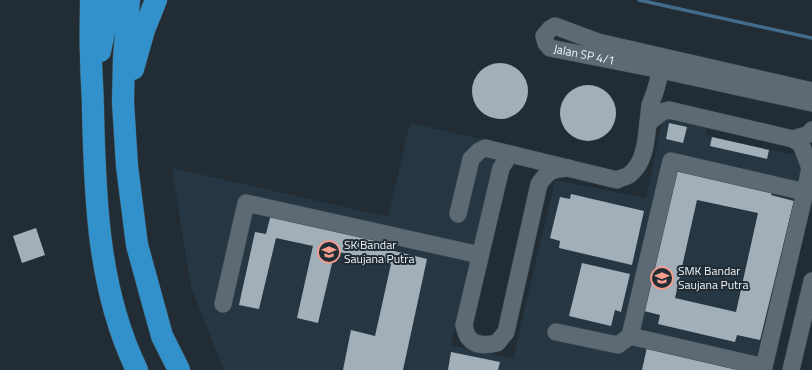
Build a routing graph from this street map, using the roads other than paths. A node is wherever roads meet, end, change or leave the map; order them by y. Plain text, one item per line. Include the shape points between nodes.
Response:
1 (91, 0) edge
2 (111, 0) edge
3 (129, 0) edge
4 (156, 0) edge
5 (660, 70) junction
6 (92, 85) junction
7 (812, 91) edge
8 (655, 92) junction
9 (123, 102) junction
10 (812, 104) edge
11 (669, 110) junction
12 (648, 123) junction
13 (812, 130) edge
14 (793, 139) junction
15 (510, 154) junction
16 (811, 165) edge
17 (568, 168) junction
18 (805, 192) junction
19 (458, 214) dead end
20 (480, 255) junction
21 (812, 281) edge
22 (223, 304) dead end
23 (556, 332) dead end
24 (630, 336) junction
25 (763, 368) edge
26 (137, 370) edge
27 (179, 370) edge
28 (791, 370) edge

1 - 6 highway
2 - 6 highway
3 - 9 highway
4 - 9 highway via 144,30
5 - 7 street, Jalan SP 4/1 via 550,48 544,36 555,26 598,42
5 - 8 street
5 - 10 street, Jalan SP 4/1
6 - 26 highway via 98,217 105,274 127,348
8 - 11 street
8 - 12 street via 650,105
9 - 27 highway via 127,166 137,244 162,336
11 - 12 street
11 - 14 street
12 - 17 street via 644,152 628,175 617,180
13 - 14 street via 809,134
14 - 16 street via 801,144
15 - 17 street
15 - 19 street via 485,148 471,159
15 - 20 street via 501,168
16 - 18 street
17 - 20 street via 553,170 538,184 506,332 497,343 487,345 474,343 468,338 464,326
18 - 24 street via 671,161
18 - 25 street
20 - 22 street via 246,203
21 - 28 street
23 - 24 street via 618,345
24 - 25 street

